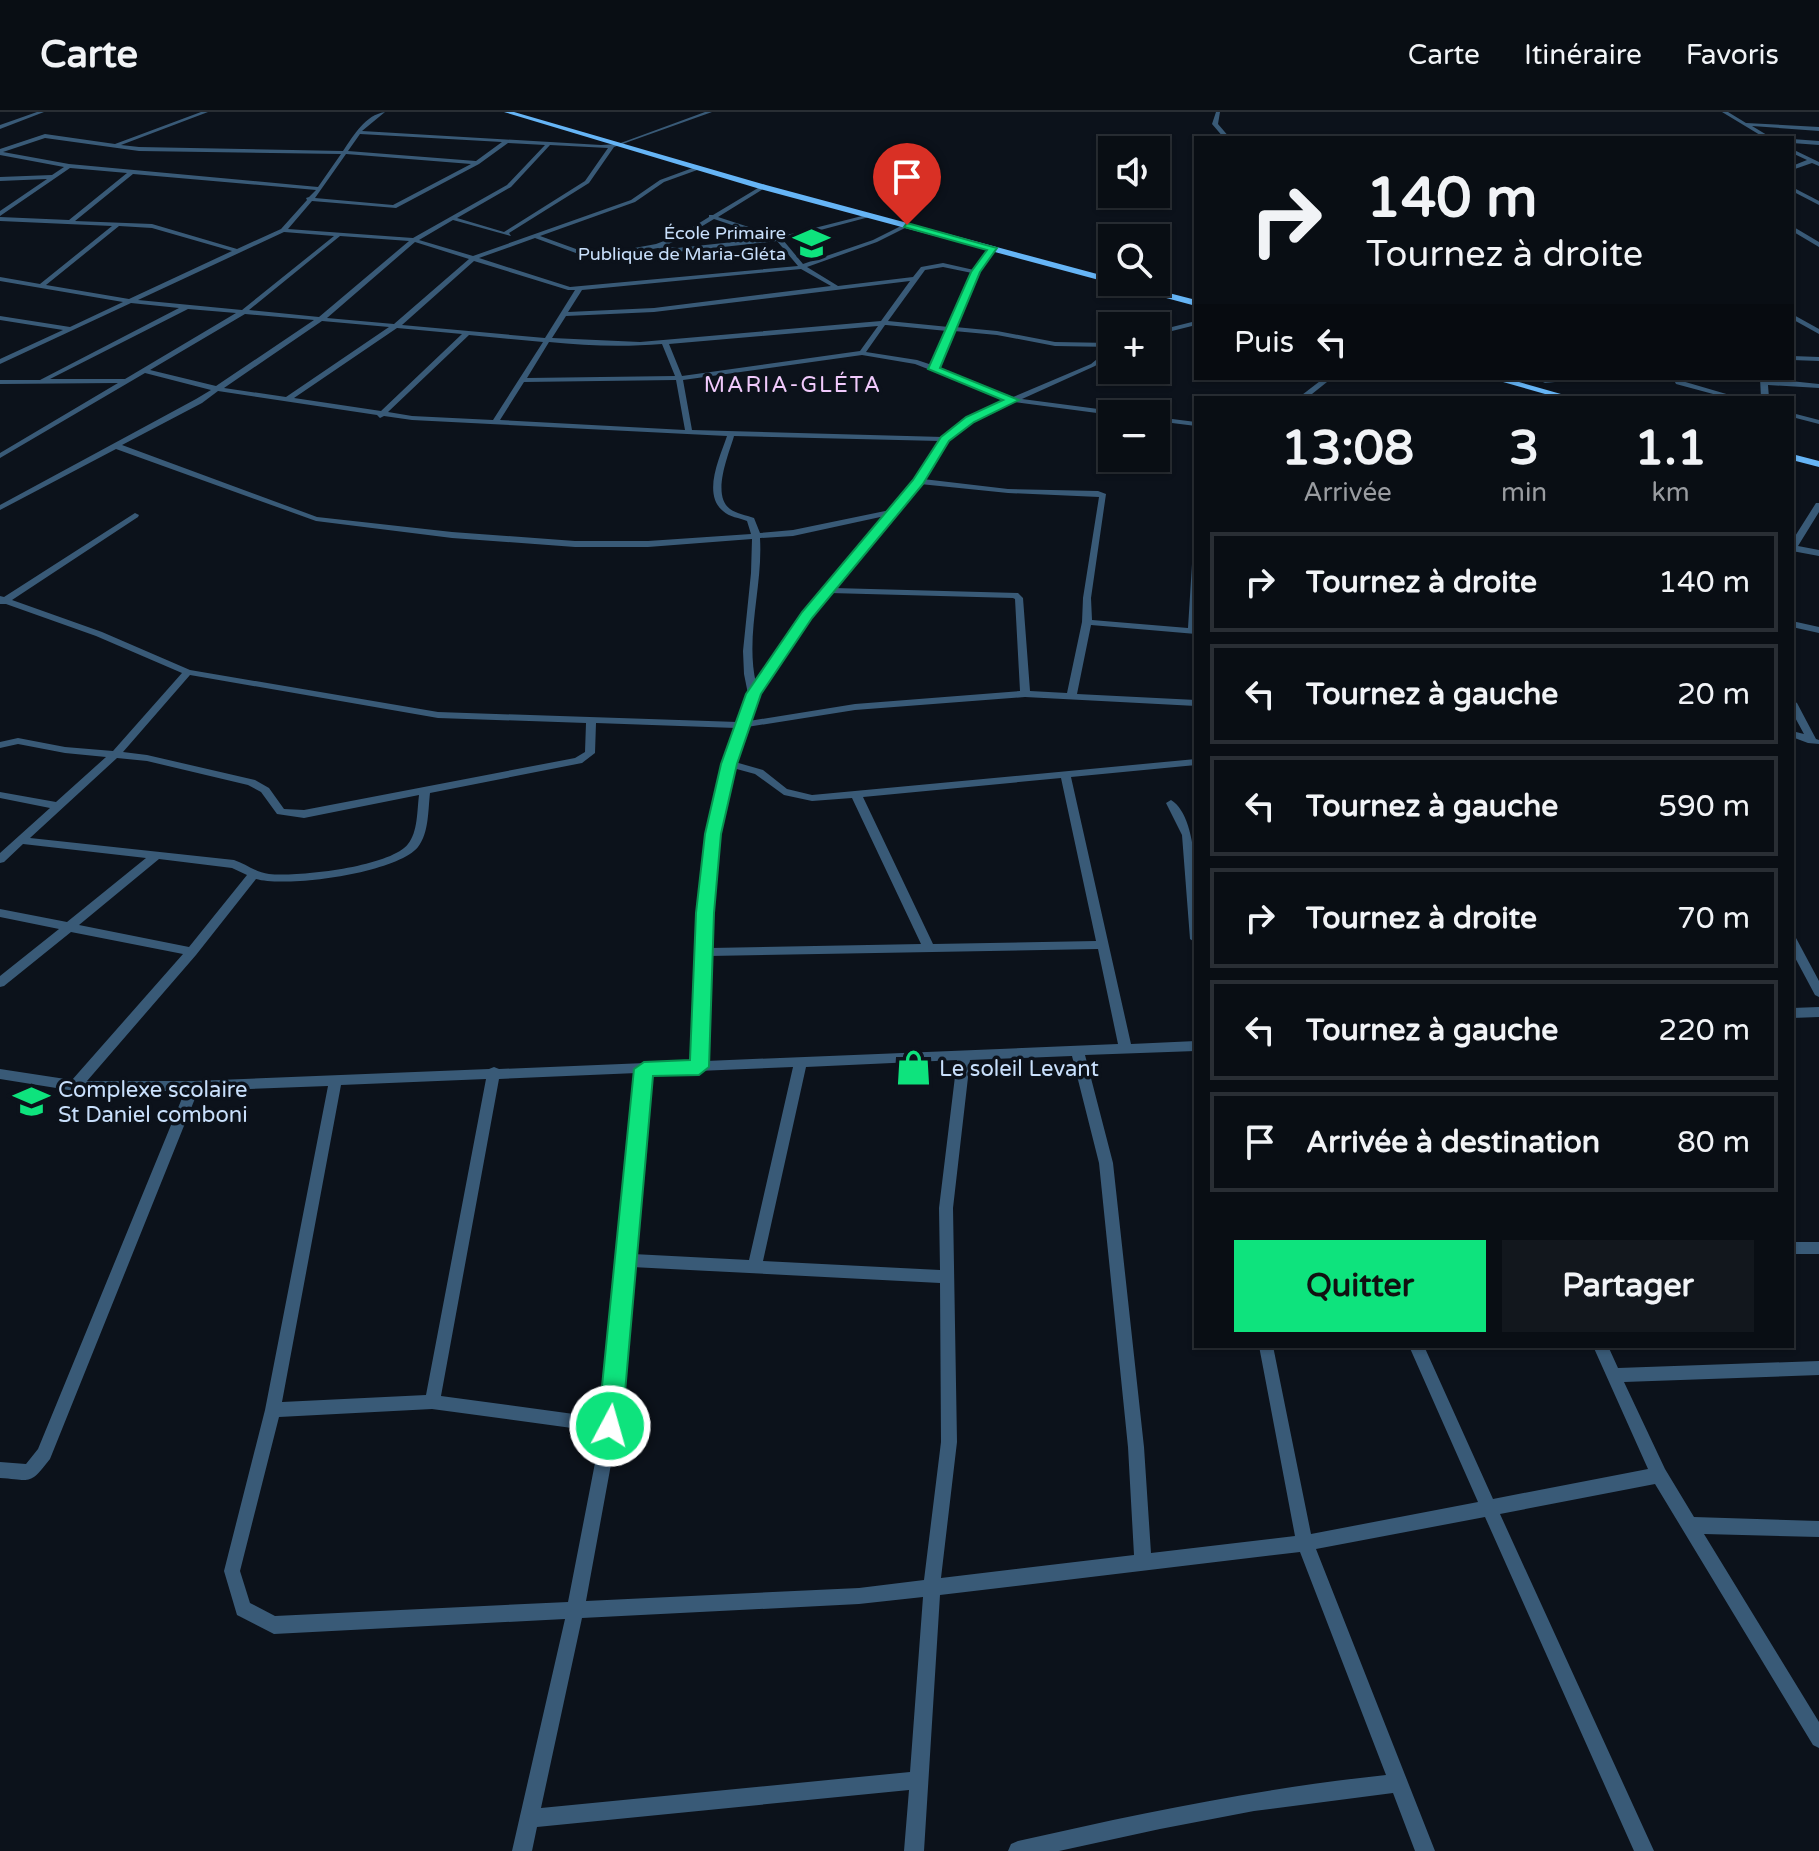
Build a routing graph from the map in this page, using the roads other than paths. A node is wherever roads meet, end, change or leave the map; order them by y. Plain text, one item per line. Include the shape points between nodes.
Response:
1 (42, 112) edge
2 (206, 112) edge
3 (383, 112) edge
4 (507, 112) edge
5 (710, 112) edge
6 (1218, 112) edge
7 (1724, 112) edge
8 (1746, 124) junction
9 (0, 127) edge
10 (1819, 129) edge
11 (359, 132) junction
12 (1225, 136) edge
13 (1766, 136) edge
14 (1794, 141) edge
15 (506, 142) junction
16 (1819, 143) edge
17 (548, 145) junction
18 (615, 146) junction
19 (111, 147) junction
20 (0, 152) edge
21 (345, 152) junction
22 (1794, 152) edge
23 (1811, 161) junction
24 (477, 163) junction
25 (1819, 164) edge
26 (69, 166) junction
27 (1794, 167) edge
28 (698, 168) junction
29 (132, 172) junction
30 (53, 177) junction
31 (0, 179) edge
32 (763, 187) junction
33 (320, 189) junction
34 (1794, 190) edge
35 (308, 199) junction
36 (1819, 203) edge
37 (0, 213) edge
38 (711, 216) junction
39 (870, 216) junction
40 (451, 218) junction
41 (72, 220) junction
42 (117, 225) junction
43 (907, 225) junction
44 (1794, 229) edge
45 (283, 230) junction
46 (504, 234) junction
47 (338, 235) junction
48 (534, 236) junction
49 (779, 239) junction
50 (414, 240) junction
51 (524, 240) junction
52 (1819, 245) edge
53 (658, 246) junction
54 (993, 248) junction
55 (238, 251) junction
56 (474, 258) junction
57 (802, 267) junction
58 (976, 272) junction
59 (757, 273) junction
60 (1098, 278) edge
61 (0, 279) edge
62 (916, 279) junction
63 (41, 286) junction
64 (835, 286) junction
65 (580, 288) junction
66 (1169, 296) edge
67 (769, 297) junction
68 (128, 301) junction
69 (1194, 302) edge
70 (186, 307) junction
71 (243, 312) junction
72 (566, 314) junction
73 (1794, 317) edge
74 (0, 318) edge
75 (321, 319) junction
76 (886, 323) junction
77 (1194, 324) edge
78 (396, 326) junction
79 (70, 329) junction
80 (954, 329) junction
81 (1170, 330) edge
82 (1819, 332) edge
83 (466, 334) junction
84 (548, 341) junction
85 (665, 342) junction
86 (1098, 346) edge
87 (862, 353) junction
88 (1794, 358) edge
89 (1819, 359) edge
90 (1098, 360) edge
91 (0, 362) edge
92 (934, 369) junction
93 (145, 371) junction
94 (679, 378) junction
95 (43, 380) junction
96 (522, 380) junction
97 (1325, 380) edge
98 (1502, 380) edge
99 (1544, 380) edge
100 (1678, 380) edge
101 (1763, 380) edge
102 (125, 381) junction
103 (0, 382) edge
104 (1819, 386) edge
105 (218, 389) junction
106 (1551, 393) junction
107 (1305, 396) edge
108 (1562, 396) edge
109 (1729, 396) edge
110 (287, 400) junction
111 (1013, 400) junction
112 (1098, 411) edge
113 (380, 416) junction
114 (1794, 416) edge
115 (496, 421) junction
116 (1170, 421) edge
117 (1819, 422) edge
118 (1194, 424) edge
119 (689, 432) junction
120 (731, 434) junction
121 (945, 439) junction
122 (0, 443) edge
123 (19, 445) junction
124 (119, 447) junction
125 (0, 456) edge
126 (1794, 458) edge
127 (1819, 464) edge
128 (918, 481) junction
129 (1819, 505) edge
130 (0, 508) edge
131 (896, 511) junction
132 (135, 515) dead end
133 (758, 535) junction
134 (1794, 544) edge
135 (1794, 547) edge
136 (1819, 553) edge
137 (828, 590) junction
138 (2, 601) edge
139 (1087, 622) junction
140 (1794, 624) edge
141 (1819, 630) edge
142 (1194, 631) edge
143 (188, 672) junction
144 (753, 694) junction
145 (1025, 694) junction
146 (1071, 697) junction
147 (1194, 703) edge
148 (1794, 706) edge
149 (591, 720) junction
150 (741, 725) junction
151 (1794, 735) edge
152 (1816, 742) edge
153 (0, 745) edge
154 (116, 754) junction
155 (1194, 762) edge
156 (729, 764) junction
157 (1065, 774) junction
158 (425, 791) junction
159 (856, 794) junction
160 (0, 795) edge
161 (1171, 803) dead end
162 (58, 806) junction
163 (20, 840) junction
164 (156, 856) junction
165 (0, 859) edge
166 (253, 875) junction
167 (0, 913) edge
168 (1194, 916) edge
169 (68, 928) junction
170 (1102, 945) junction
171 (1794, 945) edge
172 (929, 948) junction
173 (192, 952) junction
174 (704, 952) junction
175 (0, 983) edge
176 (1819, 992) edge
177 (1819, 1012) edge
178 (1794, 1013) edge
179 (1194, 1046) edge
180 (1125, 1047) junction
181 (1077, 1050) junction
182 (964, 1055) junction
183 (800, 1063) junction
184 (699, 1067) junction
185 (644, 1069) junction
186 (494, 1072) junction
187 (0, 1074) edge
188 (335, 1081) junction
189 (75, 1086) junction
190 (194, 1086) junction
191 (1794, 1248) edge
192 (1819, 1248) edge
193 (626, 1260) junction
194 (755, 1267) junction
195 (946, 1277) junction
196 (1266, 1348) edge
197 (1417, 1348) edge
198 (1601, 1348) edge
199 (1819, 1368) edge
200 (1615, 1375) junction
201 (432, 1402) junction
202 (273, 1410) junction
203 (610, 1426) junction
204 (2, 1475) edge
205 (1659, 1475) junction
206 (1489, 1506) junction
207 (1692, 1525) junction
208 (1819, 1529) edge
209 (1305, 1543) junction
210 (1143, 1561) junction
211 (932, 1587) junction
212 (576, 1607) junction
213 (1819, 1739) edge
214 (918, 1780) junction
215 (1398, 1783) junction
216 (530, 1818) junction
217 (522, 1851) edge
218 (914, 1851) edge
219 (1018, 1851) edge
220 (1425, 1851) edge
221 (1644, 1851) edge

1 - 9 street
2 - 19 street
3 - 11 street
4 - 18 street
5 - 18 street
6 - 12 street via 1215,124
7 - 8 street
8 - 10 street
8 - 13 street
11 - 15 street
11 - 21 street
14 - 16 street
15 - 17 street
15 - 24 street
17 - 18 street
17 - 40 street via 517,180
18 - 28 street
18 - 46 street via 587,182
19 - 20 street via 45,136
19 - 21 street
20 - 26 street
21 - 24 street
21 - 33 street
22 - 23 street
23 - 25 street
23 - 27 street
24 - 35 street via 389,208
26 - 29 street
26 - 30 street
28 - 32 street
28 - 48 street via 662,181 633,201
29 - 33 street
29 - 41 street
30 - 31 street
30 - 37 street
32 - 38 street
32 - 39 street
33 - 35 street
34 - 36 street
35 - 45 street
37 - 41 street
38 - 49 street
38 - 53 street
39 - 43 street
39 - 49 street
40 - 46 street
40 - 50 street
41 - 42 street
42 - 55 street via 162,228
42 - 63 street
43 - 54 street
43 - 57 street
44 - 52 street
45 - 47 street
45 - 55 street
46 - 51 street
47 - 50 street
47 - 71 street
48 - 51 street
48 - 53 street via 590,257
49 - 53 street via 677,250
49 - 57 street
50 - 56 street
50 - 75 street
51 - 56 street
54 - 58 street
54 - 60 street
55 - 68 street
56 - 65 street via 554,287
56 - 78 street
57 - 59 street
57 - 64 street
58 - 62 street via 938,264 923,268
58 - 80 street
59 - 65 street
59 - 67 street
61 - 63 street
62 - 64 street
62 - 76 street
63 - 68 street
64 - 67 street
65 - 72 street
66 - 69 street
67 - 72 street via 664,312
68 - 70 street
68 - 79 street
70 - 71 street
70 - 95 street
71 - 75 street
71 - 93 street
72 - 84 street
73 - 82 street
74 - 79 street
75 - 78 street
75 - 105 street
76 - 80 street
76 - 85 street
76 - 87 street
77 - 81 street
78 - 83 street
78 - 110 street
79 - 91 street
80 - 86 street
80 - 92 street
83 - 84 street
83 - 113 street
84 - 85 street
84 - 96 street
85 - 94 street
87 - 92 street
87 - 94 street
88 - 89 street
90 - 111 street
92 - 111 street
93 - 102 street
93 - 105 street
94 - 96 street
94 - 119 street
95 - 102 street
95 - 103 street
96 - 115 street
97 - 107 street
98 - 106 street
99 - 106 street
100 - 109 street
101 - 104 street
102 - 123 street
105 - 110 street
105 - 124 street
106 - 108 street
110 - 113 street
111 - 112 street
111 - 121 street via 970,419
113 - 115 street
114 - 117 street
115 - 119 street
116 - 118 street
119 - 120 street
120 - 121 street
120 - 133 street via 718,479 720,499 726,510 751,520
121 - 128 street
122 - 123 street
123 - 125 street
124 - 130 street
124 - 133 street via 338,524 605,545
126 - 127 street
128 - 131 street
128 - 139 street via 1102,495
129 - 134 street
131 - 133 street via 821,529
131 - 137 street
132 - 138 street
133 - 144 street via 747,622 747,671
135 - 136 street
137 - 144 street
137 - 145 street via 1015,595
138 - 143 street
139 - 142 street
139 - 146 street
140 - 141 street
143 - 149 street via 438,715
143 - 154 street
144 - 150 street
145 - 146 street
145 - 150 street via 855,707
146 - 147 street
148 - 152 street
149 - 150 street
149 - 158 street via 590,753 578,761
150 - 156 street
151 - 152 street
153 - 154 street via 18,741
154 - 158 street via 251,782 288,814
154 - 162 street
155 - 157 street
156 - 159 street via 759,772 797,797
156 - 174 street via 713,834
157 - 159 street
157 - 170 street
158 - 166 street via 419,832 404,855 329,873
159 - 172 street
160 - 162 street
161 - 168 street via 1187,835
162 - 163 street
163 - 164 street
163 - 165 street
164 - 166 street via 234,864
164 - 169 street
166 - 173 street
167 - 169 street
169 - 173 street
169 - 175 street
170 - 172 street
170 - 180 street
171 - 176 street
172 - 174 street
173 - 189 street
174 - 184 street
177 - 178 street
179 - 180 street
180 - 181 street
181 - 182 street
181 - 210 street via 1106,1163
182 - 183 street
182 - 195 street via 946,1208
183 - 184 street
183 - 194 street
184 - 185 street
185 - 186 street
185 - 193 street
186 - 188 street
186 - 201 street
187 - 189 street
188 - 190 street
188 - 202 street
189 - 190 street
190 - 204 street via 44,1454 30,1472
191 - 192 street
193 - 194 street
193 - 203 street
194 - 195 street
195 - 211 street via 949,1442
196 - 209 street
197 - 206 street
198 - 200 street
199 - 200 street
200 - 205 street
201 - 202 street
201 - 203 street
202 - 212 street via 232,1571 243,1609 274,1625
203 - 212 street
205 - 206 street
205 - 207 street
206 - 209 street
206 - 221 street
207 - 208 street
207 - 213 street
209 - 210 street
209 - 215 street
210 - 211 street
211 - 212 street via 859,1596
211 - 214 street
212 - 216 street
214 - 216 street
214 - 218 street
215 - 219 street via 1299,1792 1180,1813
215 - 220 street
216 - 217 street

